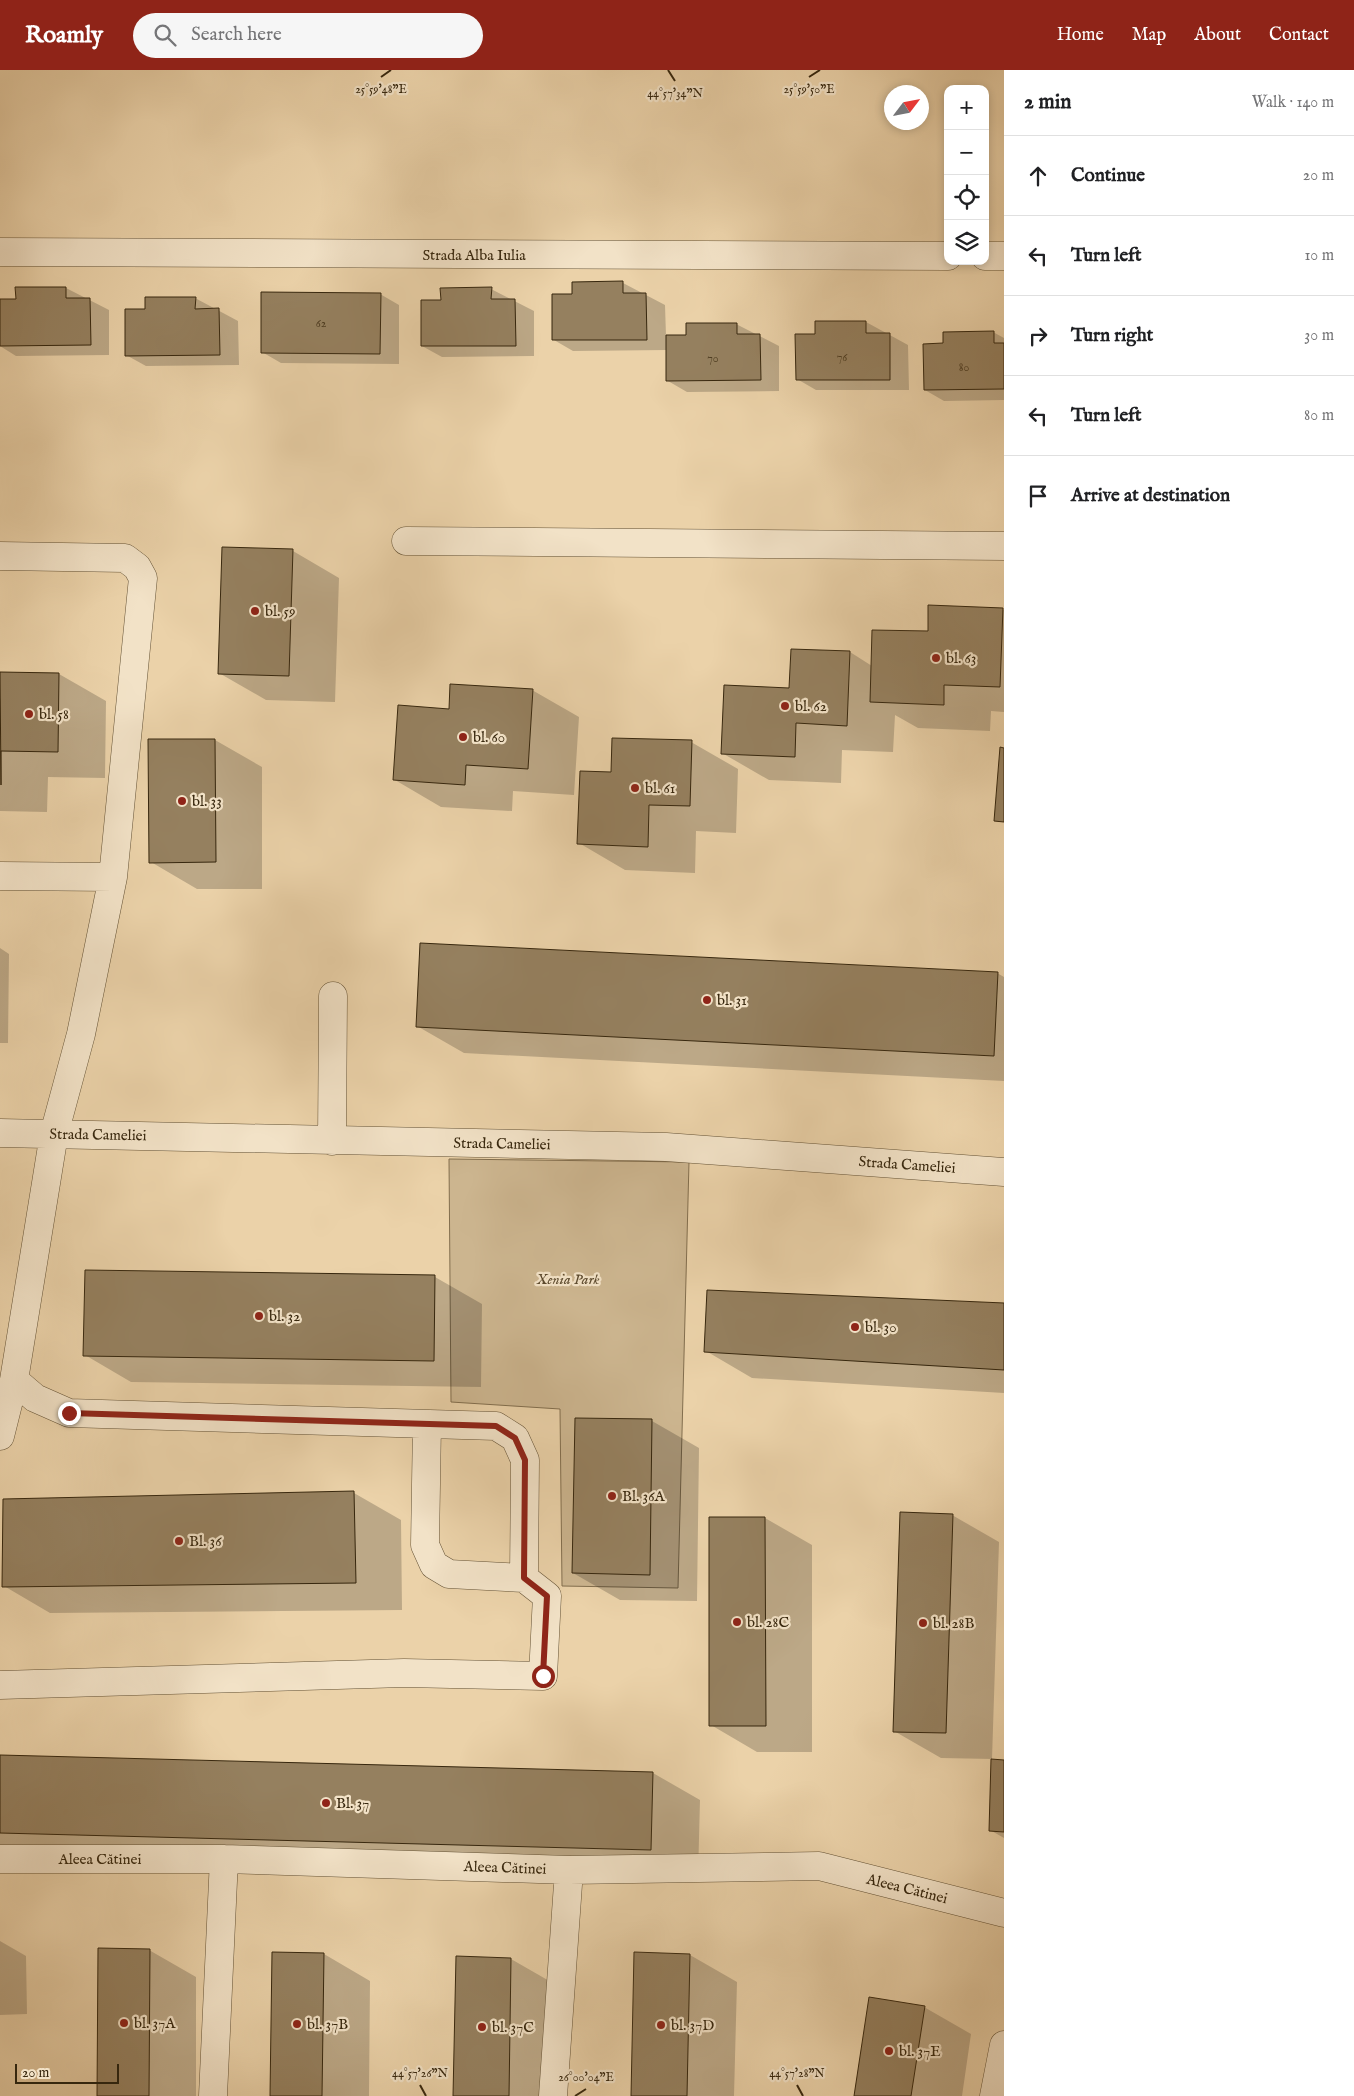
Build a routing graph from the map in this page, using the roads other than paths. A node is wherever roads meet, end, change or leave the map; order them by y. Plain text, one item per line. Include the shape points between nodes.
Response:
1 (0, 252) edge
2 (944, 256) edge
3 (989, 256) edge
4 (1004, 256) edge
5 (406, 541) dead end
6 (1004, 546) edge
7 (0, 556) edge
8 (0, 876) edge
9 (113, 877) junction
10 (333, 996) dead end
11 (0, 1133) edge
12 (54, 1134) junction
13 (332, 1140) junction
14 (1004, 1172) edge
15 (14, 1380) junction
16 (427, 1424) junction
17 (0, 1436) edge
18 (524, 1578) junction
19 (0, 1684) edge
20 (0, 1859) edge
21 (224, 1859) junction
22 (569, 1870) junction
23 (1004, 1913) edge
24 (1004, 2045) edge
25 (213, 2096) edge
26 (553, 2096) edge
27 (994, 2096) edge

1 - 2 street, Strada Alba Iulia
3 - 4 street
5 - 6 street
7 - 9 street via 125,558 137,567 143,578
8 - 9 street
9 - 12 street via 81,1034
10 - 13 street
11 - 12 street, Strada Cameliei
12 - 13 street, Strada Cameliei
12 - 15 street
13 - 14 street, Strada Cameliei via 666,1147
15 - 16 street via 35,1398 69,1413
15 - 17 street
16 - 18 street via 496,1426 515,1438 525,1460
16 - 18 street via 425,1545 434,1565 448,1574
18 - 19 street via 547,1596 543,1676 404,1673
20 - 21 street, Aleea Cătinei
21 - 22 street, Aleea Cătinei
21 - 25 street
22 - 23 street, Aleea Cătinei via 819,1866
22 - 26 street
24 - 27 street

